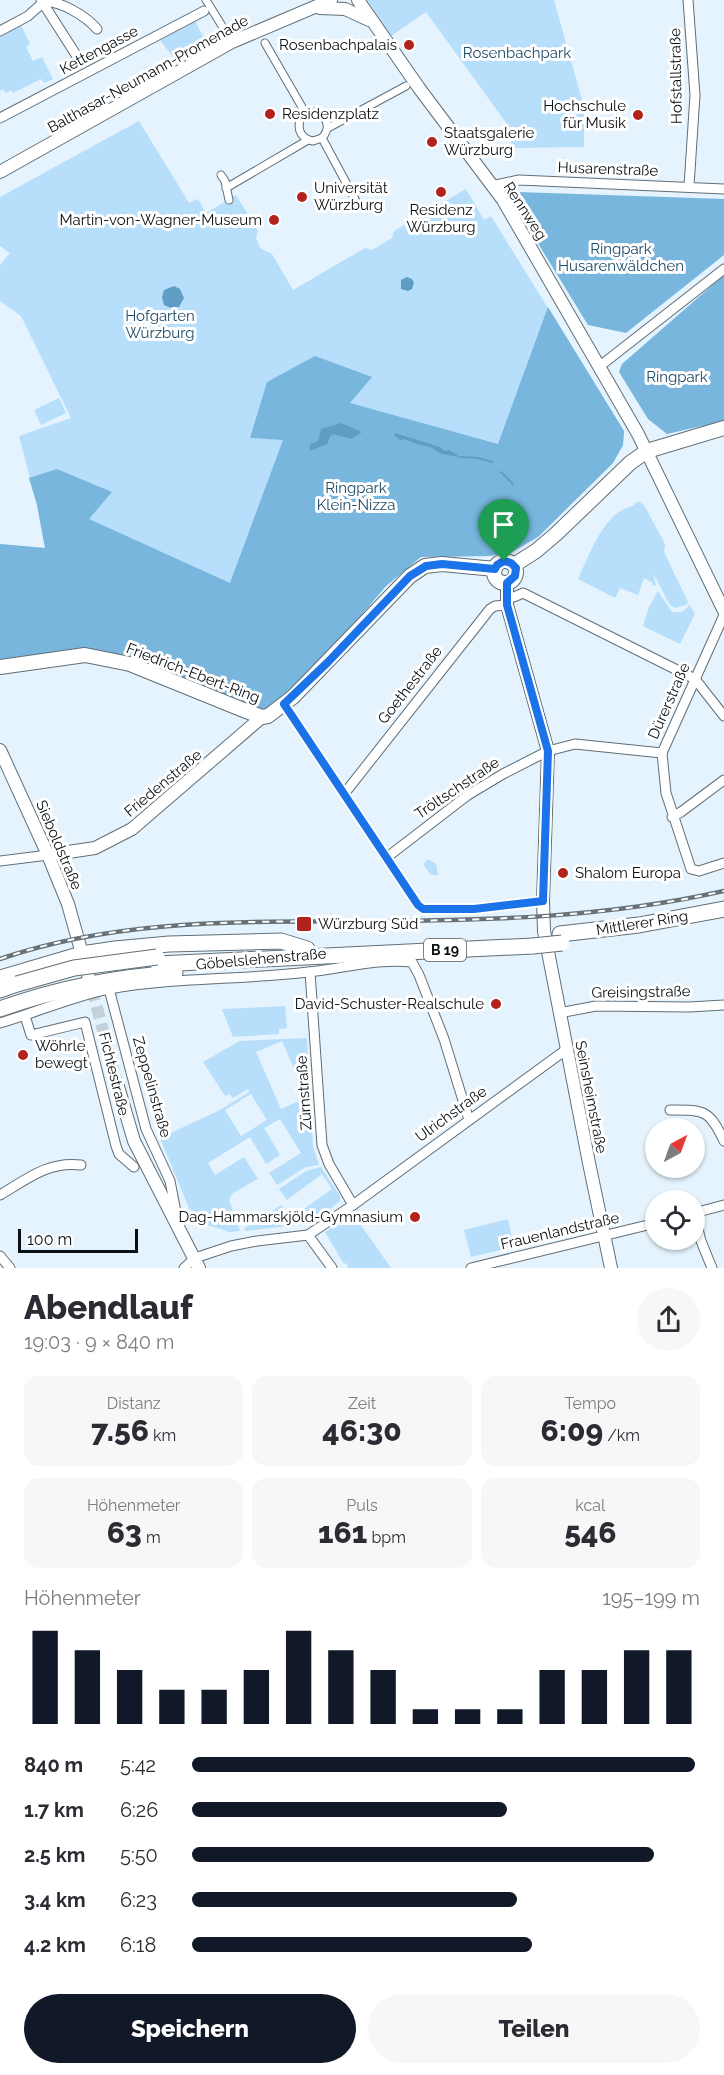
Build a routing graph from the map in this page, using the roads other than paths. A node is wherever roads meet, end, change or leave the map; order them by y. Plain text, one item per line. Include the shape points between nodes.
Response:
1 (206, 0) edge
2 (331, 0) edge
3 (358, 0) edge
4 (688, 0) edge
5 (44, 1) edge
6 (317, 4) edge
7 (208, 9) junction
8 (373, 22) junction
9 (237, 28) dead end
10 (98, 29) dead end
11 (0, 30) edge
12 (265, 43) dead end
13 (80, 61) dead end
14 (406, 86) dead end
15 (315, 112) dead end
16 (306, 114) dead end
17 (0, 118) edge
18 (300, 120) dead end
19 (328, 128) junction
20 (322, 138) junction
21 (308, 140) junction
22 (0, 172) edge
23 (221, 175) dead end
24 (491, 186) junction
25 (689, 186) junction
26 (226, 188) junction
27 (724, 189) edge
28 (229, 200) dead end
29 (357, 202) dead end
30 (724, 268) edge
31 (600, 366) junction
32 (724, 428) edge
33 (647, 451) junction
34 (514, 565) junction
35 (495, 569) junction
36 (507, 595) junction
37 (724, 613) edge
38 (0, 667) edge
39 (695, 679) junction
40 (284, 704) junction
41 (724, 716) edge
42 (262, 717) junction
43 (0, 750) edge
44 (548, 751) junction
45 (662, 753) junction
46 (724, 780) edge
47 (344, 794) junction
48 (672, 817) junction
49 (48, 855) junction
50 (386, 858) junction
51 (0, 861) edge
52 (724, 863) edge
53 (543, 901) junction
54 (724, 909) edge
55 (724, 918) edge
56 (536, 938) junction
57 (561, 938) junction
58 (307, 949) junction
59 (82, 954) junction
60 (357, 954) junction
61 (158, 960) junction
62 (310, 972) junction
63 (0, 978) edge
64 (92, 986) junction
65 (18, 988) junction
66 (109, 989) junction
67 (0, 990) edge
68 (0, 998) edge
69 (724, 1005) edge
70 (0, 1009) edge
71 (559, 1013) junction
72 (25, 1016) junction
73 (0, 1023) edge
74 (567, 1049) junction
75 (117, 1083) tunnel mouth
76 (670, 1110) dead end
77 (469, 1120) junction
78 (724, 1141) edge
79 (81, 1165) dead end
80 (134, 1167) dead end
81 (0, 1195) edge
82 (353, 1205) junction
83 (724, 1205) edge
84 (705, 1210) edge
85 (178, 1225) junction
86 (645, 1226) edge
87 (308, 1235) junction
88 (604, 1236) junction
89 (704, 1250) edge
90 (0, 1256) edge
91 (197, 1263) edge
92 (10, 1268) edge
93 (183, 1268) edge
94 (332, 1268) edge
95 (471, 1268) edge
96 (611, 1268) edge
97 (712, 1268) edge

1 - 7 street
2 - 6 street, Balthasar-Neumann-Promenade
3 - 8 street, Rennweg
4 - 25 street, Hofstallstraße via 694,95
5 - 10 street via 88,18
5 - 11 street via 28,16
5 - 13 street
6 - 8 street, Balthasar-Neumann-Promenade via 345,9
6 - 22 street, Balthasar-Neumann-Promenade via 232,42
7 - 9 street via 227,33
7 - 17 street, Kettengasse
8 - 24 street, Rennweg
12 - 16 street
14 - 19 street
15 - 19 street via 324,117
18 - 21 street via 300,132
19 - 20 street
20 - 21 street
20 - 29 street
21 - 26 street
23 - 26 street
24 - 25 street, Husarenstraße via 519,180
24 - 31 street, Rennweg via 503,200
25 - 27 street, Husarenstraße
26 - 28 street
30 - 31 street
31 - 33 street, Rennweg
32 - 33 main road
33 - 34 main road, Friedrich-Ebert-Ring via 556,534
33 - 37 street, Rennweg
34 - 35 main road, Friedrich-Ebert-Ring via 504,561
34 - 36 main road via 515,576
35 - 36 main road
35 - 40 main road, Friedrich-Ebert-Ring via 442,564 426,566 410,576
36 - 39 street via 523,593
36 - 44 street, Seinsheimstraße
36 - 47 street, Goethestraße via 490,609
37 - 39 street, Dürerstraße
38 - 42 main road, Friedrich-Ebert-Ring via 85,655 130,664
39 - 41 street
39 - 45 street, Dürerstraße
40 - 42 main road, Friedrich-Ebert-Ring
40 - 47 street
42 - 49 street, Friedenstraße via 132,829 95,848
43 - 49 street, Sieboldstraße
44 - 45 street, Tröltschstraße via 575,744
44 - 50 street, Tröltschstraße via 468,795
44 - 53 street, Seinsheimstraße
45 - 48 street, Dürerstraße
46 - 48 street
47 - 50 street
48 - 52 street, Dürerstraße via 693,871
49 - 51 street, Friedenstraße
49 - 59 street, Sieboldstraße
50 - 53 street via 423,909 474,909
53 - 56 street, Seinsheimstraße
54 - 57 main road, Mittlerer Ring / B 19
55 - 57 main road, Mittlerer Ring / B 19 via 639,933
56 - 57 main road, B 19, bridge
56 - 58 main road, B 19
56 - 60 main road, B 19
56 - 71 street, Seinsheimstraße
58 - 59 main road via 281,941 169,944
58 - 61 main road, B 19
59 - 63 main road
59 - 64 street
60 - 61 main road, B 19
60 - 64 main road via 284,967 154,974
61 - 65 main road, B 19, bridge via 74,968
62 - 66 street, Göbelslehenstraße
62 - 77 street, Göbelslehenstraße via 412,962 444,1039
62 - 82 street, Zürnstraße via 322,1145
64 - 70 main road via 52,992
65 - 67 main road, B 19
65 - 68 main road, B 19
66 - 72 street
66 - 85 street, Zeppelinstraße via 146,1129 170,1181
69 - 71 street, Greisingstraße via 596,1006
71 - 74 street, Seinsheimstraße
72 - 73 street
72 - 80 street, Fichtestraße via 31,1035 85,1022 116,1146
74 - 77 street, Ulrichstraße
74 - 88 street, Seinsheimstraße
75 - 85 street, Zeppelinstraße via 134,1141
76 - 78 street via 706,1113
77 - 82 street, Ulrichstraße
79 - 81 street via 67,1163 46,1168
82 - 87 street, Ulrichstraße
83 - 84 street
85 - 91 street, Zeppelinstraße
86 - 88 street, Frauenlandstraße
87 - 91 street via 231,1246
87 - 94 street
88 - 95 street, Frauenlandstraße
88 - 96 street, Seinsheimstraße
89 - 97 street
90 - 92 street
91 - 93 street

